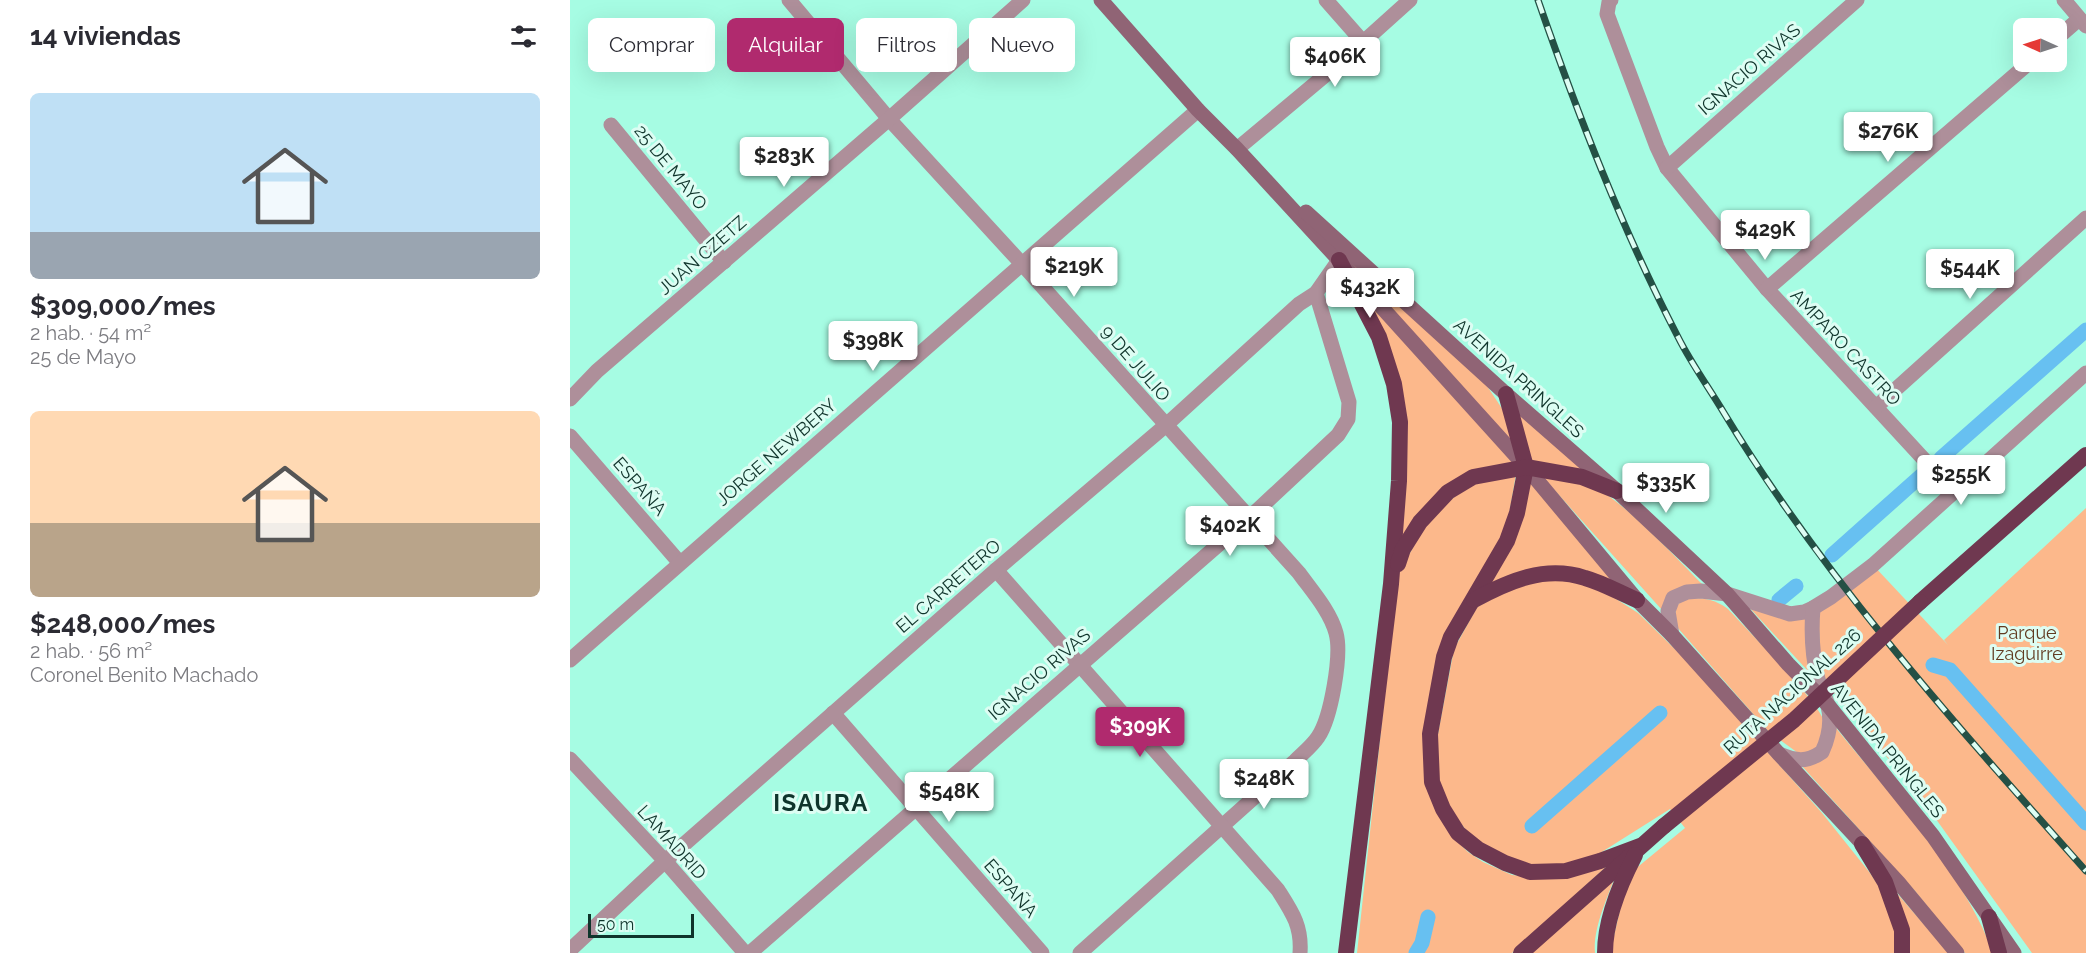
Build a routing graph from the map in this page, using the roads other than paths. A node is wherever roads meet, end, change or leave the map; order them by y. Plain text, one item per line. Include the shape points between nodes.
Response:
1 (789, 0) edge
2 (1023, 0) edge
3 (1101, 0) edge
4 (1326, 0) edge
5 (1410, 0) edge
6 (1857, 0) edge
7 (2064, 0) edge
8 (1610, 1) edge
9 (2083, 23) edge
10 (2067, 32) edge
11 (1363, 42) junction
12 (2018, 72) edge
13 (1198, 110) junction
14 (889, 119) junction
15 (611, 125) dead end
16 (1237, 149) junction
17 (1667, 168) junction
18 (2086, 218) edge
19 (1344, 255) junction
20 (724, 262) junction
21 (1022, 264) junction
22 (1767, 289) junction
23 (1316, 293) junction
24 (2086, 373) edge
25 (1506, 394) junction
26 (570, 399) edge
27 (1875, 407) junction
28 (1165, 426) junction
29 (570, 436) edge
30 (2086, 455) edge
31 (1526, 467) junction
32 (1617, 491) junction
33 (1953, 491) junction
34 (1249, 518) junction
35 (679, 562) junction
36 (996, 570) junction
37 (1391, 584) junction
38 (1727, 594) junction
39 (1637, 600) junction
40 (1473, 601) junction
41 (1813, 608) junction
42 (1672, 635) junction
43 (570, 660) edge
44 (1079, 665) junction
45 (1828, 705) junction
46 (833, 713) junction
47 (1779, 754) junction
48 (570, 759) edge
49 (915, 809) junction
50 (1222, 826) junction
51 (1862, 844) junction
52 (1640, 846) junction
53 (665, 861) junction
54 (1989, 917) junction
55 (570, 950) edge
56 (745, 953) edge
57 (750, 953) edge
58 (1042, 953) edge
59 (1080, 953) edge
60 (1300, 953) edge
61 (1346, 953) edge
62 (1521, 953) edge
63 (1605, 953) edge
64 (1902, 953) edge
65 (1957, 953) edge
66 (1999, 953) edge
67 (2014, 953) edge

1 - 14 street, 9 DE JULIO
2 - 14 street, JUAN CZETZ
3 - 13 main road, AVENIDA PRINGLES
4 - 11 street
5 - 11 street
6 - 17 street, IGNACIO RIVAS
7 - 9 street
8 - 17 street, AMPARO CASTRO via 1607,14
9 - 10 street
11 - 16 street
12 - 22 street
13 - 16 main road, AVENIDA PRINGLES
13 - 21 street, JORGE NEWBERY
14 - 20 street, JUAN CZETZ
14 - 21 street, 9 DE JULIO
15 - 20 street, 25 DE MAYO
16 - 19 main road, AVENIDA PRINGLES
17 - 22 street, AMPARO CASTRO
18 - 27 street
19 - 23 street, EL CARRETERO
19 - 25 main road, AVENIDA PRINGLES
19 - 31 main road, AVENIDA PRINGLES
19 - 37 highway via 1379,338 1394,384 1400,422
20 - 26 street, JUAN CZETZ
21 - 28 street, 9 DE JULIO
21 - 35 street, JORGE NEWBERY
22 - 27 street, AMPARO CASTRO
23 - 28 street, EL CARRETERO
23 - 34 street, IGNACIO RIVAS via 1349,402 1348,419 1338,435
24 - 33 street
25 - 31 highway
25 - 32 main road, AVENIDA PRINGLES
27 - 33 street, AMPARO CASTRO
28 - 34 street, 9 DE JULIO
28 - 36 street, EL CARRETERO
29 - 35 street, ESPAÑA
30 - 52 highway, RUTA NACIONAL 226, bridge via 1794,720
31 - 32 highway via 1582,477
31 - 37 highway via 1473,477 1448,492 1420,522 1403,549
31 - 39 main road, AVENIDA PRINGLES
31 - 40 highway via 1507,541
32 - 38 main road, AVENIDA PRINGLES
33 - 41 street via 1873,565
34 - 44 street, IGNACIO RIVAS
34 - 50 street, 9 DE JULIO via 1299,573 1330,618 1339,652 1328,718 1318,738
35 - 43 street, JORGE NEWBERY
36 - 44 street
36 - 46 street, EL CARRETERO
37 - 61 highway
38 - 41 street via 1790,614
38 - 42 street via 1687,592 1673,598 1668,611
38 - 45 main road, AVENIDA PRINGLES
39 - 40 highway via 1584,577 1559,573 1533,574 1503,584
39 - 42 main road, AVENIDA PRINGLES
40 - 52 highway via 1444,657 1430,734 1432,782 1458,833 1478,849 1530,872 1566,871
41 - 45 street via 1812,652
42 - 47 main road, AVENIDA PRINGLES
44 - 49 street, IGNACIO RIVAS
44 - 50 street
45 - 47 street via 1829,731 1822,752 1804,761
45 - 54 main road, AVENIDA PRINGLES via 1933,836
46 - 49 street, ESPAÑA
46 - 53 street, EL CARRETERO
47 - 51 main road, AVENIDA PRINGLES
48 - 53 street, LAMADRID
49 - 57 street, IGNACIO RIVAS
49 - 58 street, ESPAÑA
50 - 59 street, 9 DE JULIO
50 - 60 street via 1278,890 1302,936
51 - 64 highway via 1885,882 1902,930
51 - 65 main road, AVENIDA PRINGLES
52 - 62 highway, RUTA NACIONAL 226
52 - 63 highway via 1620,884
53 - 55 street, EL CARRETERO
53 - 56 street, LAMADRID
54 - 66 highway
54 - 67 main road, AVENIDA PRINGLES

